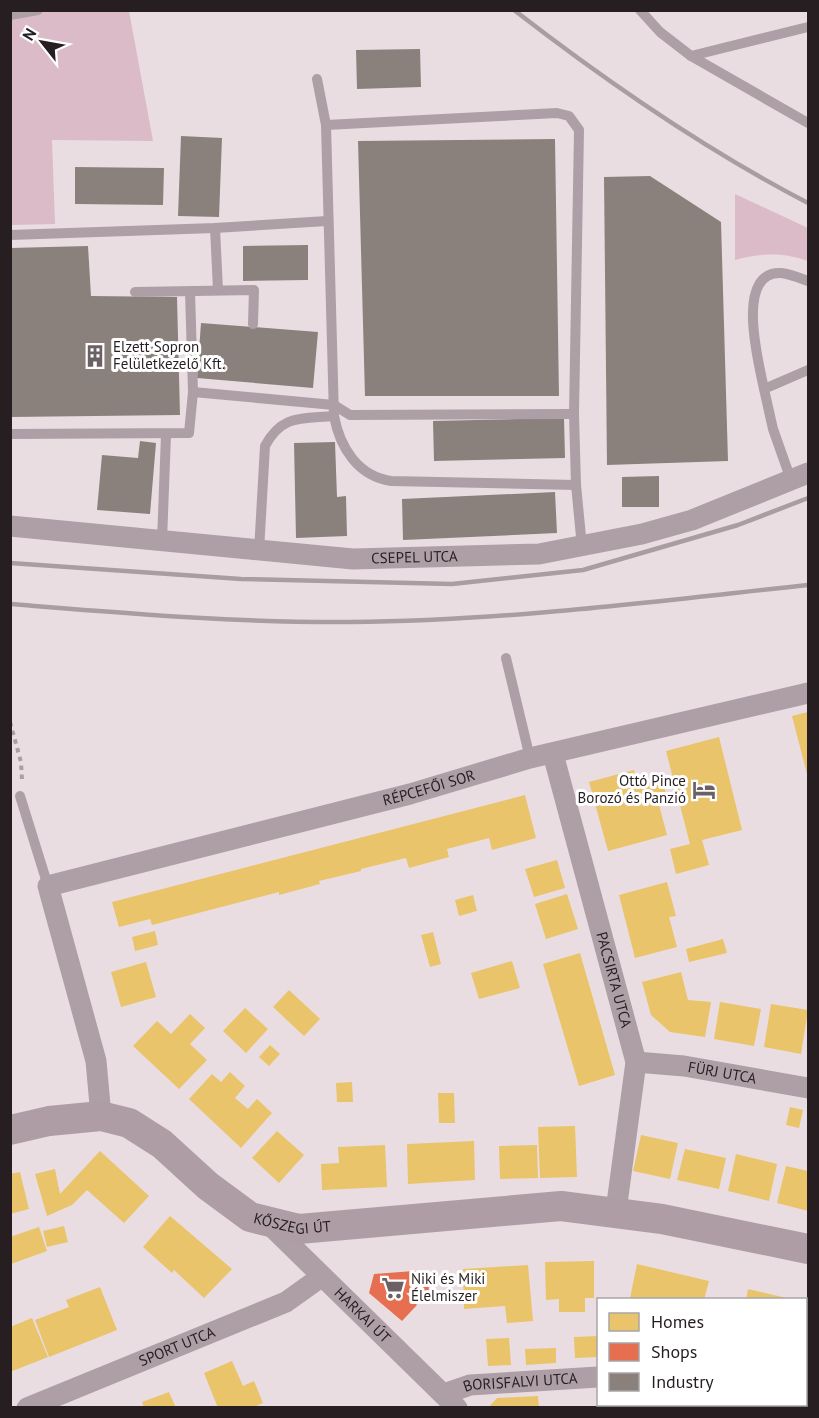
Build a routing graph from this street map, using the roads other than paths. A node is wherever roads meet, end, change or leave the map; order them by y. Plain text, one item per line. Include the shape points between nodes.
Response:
1 (38, 10) edge
2 (640, 10) edge
3 (10, 15) edge
4 (808, 27) edge
5 (692, 56) junction
6 (317, 78) dead end
7 (808, 123) edge
8 (326, 124) junction
9 (327, 221) junction
10 (215, 228) junction
11 (10, 235) edge
12 (808, 281) edge
13 (218, 290) junction
14 (190, 291) junction
15 (135, 292) dead end
16 (253, 324) dead end
17 (808, 370) edge
18 (764, 389) junction
19 (193, 392) junction
20 (334, 410) junction
21 (574, 414) junction
22 (10, 434) edge
23 (166, 435) junction
24 (800, 477) edge
25 (576, 485) junction
26 (10, 526) edge
27 (162, 541) junction
28 (582, 547) junction
29 (259, 552) junction
30 (506, 658) dead end
31 (808, 693) edge
32 (552, 754) junction
33 (530, 758) junction
34 (20, 796) road end
35 (48, 886) junction
36 (636, 1062) junction
37 (808, 1088) edge
38 (101, 1116) junction
39 (10, 1130) edge
40 (616, 1211) junction
41 (268, 1223) junction
42 (808, 1249) edge
43 (321, 1276) junction
44 (597, 1377) edge
45 (451, 1401) edge
46 (27, 1407) edge

1 - 3 lane
2 - 5 lane via 660,32
4 - 5 lane
5 - 7 lane
6 - 8 lane
8 - 9 lane
8 - 21 lane via 539,113 569,116 579,130 580,143
9 - 10 lane
9 - 20 lane
10 - 11 lane
10 - 13 lane
12 - 18 lane via 774,274 757,290 752,316
13 - 14 lane
13 - 16 lane via 254,290
14 - 15 lane
14 - 19 lane
17 - 18 lane
18 - 24 lane via 773,429
19 - 20 lane
19 - 23 lane via 189,433
20 - 21 lane via 350,415
20 - 25 lane via 341,441 351,457 363,470 381,479
20 - 29 lane via 289,420 273,431 266,446
21 - 25 lane
22 - 23 lane
23 - 27 lane
24 - 28 street, CSEPEL UTCA via 693,520
25 - 28 lane
26 - 27 street, CSEPEL UTCA
27 - 29 street, CSEPEL UTCA
28 - 29 street, CSEPEL UTCA via 539,554 407,560
30 - 33 lane
31 - 32 street, RÉPCEFŐI SOR
32 - 33 street, RÉPCEFŐI SOR
32 - 36 street, PACSIRTA UTCA
33 - 35 street, RÉPCEFŐI SOR via 399,796
34 - 35 lane
35 - 38 street via 96,1060
36 - 37 street, FÜRJ UTCA via 684,1066
36 - 40 street, PACSIRTA UTCA
38 - 39 main road, KŐSZEGI ÚT
38 - 41 main road, KŐSZEGI ÚT via 129,1122 162,1144 236,1207
40 - 41 main road, KŐSZEGI ÚT via 561,1206 299,1229
40 - 42 main road, KŐSZEGI ÚT
41 - 43 street, HARKAI ÚT
43 - 45 street, HARKAI ÚT
43 - 46 street, SPORT UTCA via 286,1302
44 - 45 street, BORISFALVI UTCA via 470,1385

